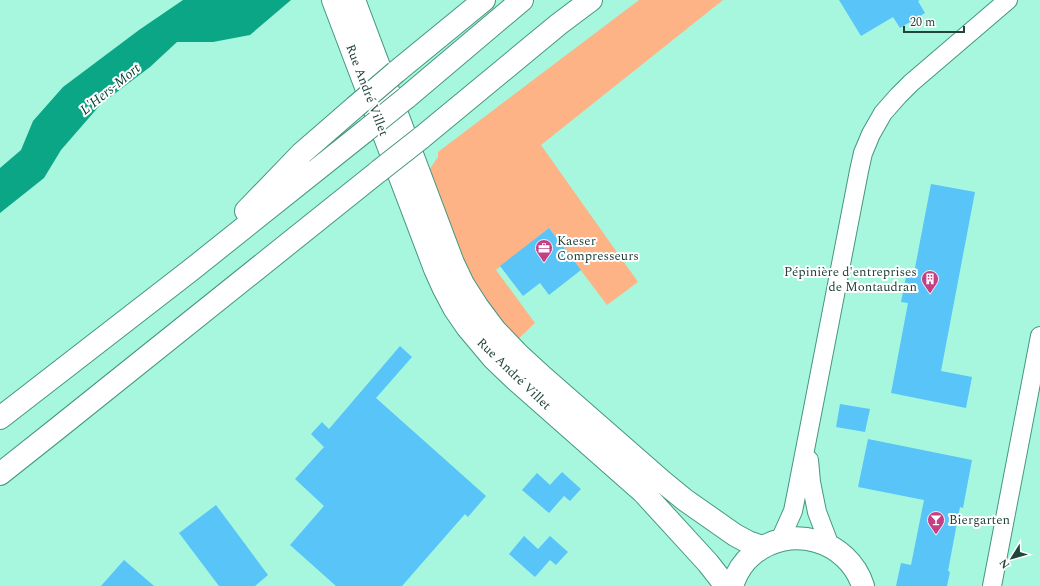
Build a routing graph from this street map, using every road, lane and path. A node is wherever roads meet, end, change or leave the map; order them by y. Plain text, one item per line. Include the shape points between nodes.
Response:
1 (484, 0) edge
2 (522, 0) edge
3 (590, 0) edge
4 (1008, 0) edge
5 (345, 4) edge
6 (191, 270) junction
7 (1040, 336) edge
8 (0, 418) edge
9 (810, 425) junction
10 (0, 474) edge
11 (771, 544) junction
12 (830, 546) junction
13 (726, 586) edge
14 (732, 586) edge
15 (863, 586) edge
16 (992, 586) edge

1 - 6 main road, bridge via 302,153
2 - 6 main road, bridge via 406,98
3 - 10 main road, bridge
4 - 9 street via 910,83 883,113 871,134 863,153
5 - 11 main road, Rue André Villet via 453,263 463,284 495,330 518,354 685,500 748,542
5 - 13 main road, Rue André Villet via 435,269 467,327 516,380 643,492
6 - 8 main road
7 - 16 street
9 - 11 street via 793,511
9 - 12 street via 811,482 817,512
11 - 12 main road via 797,538 814,540
11 - 14 main road via 751,555
12 - 15 main road via 852,566

